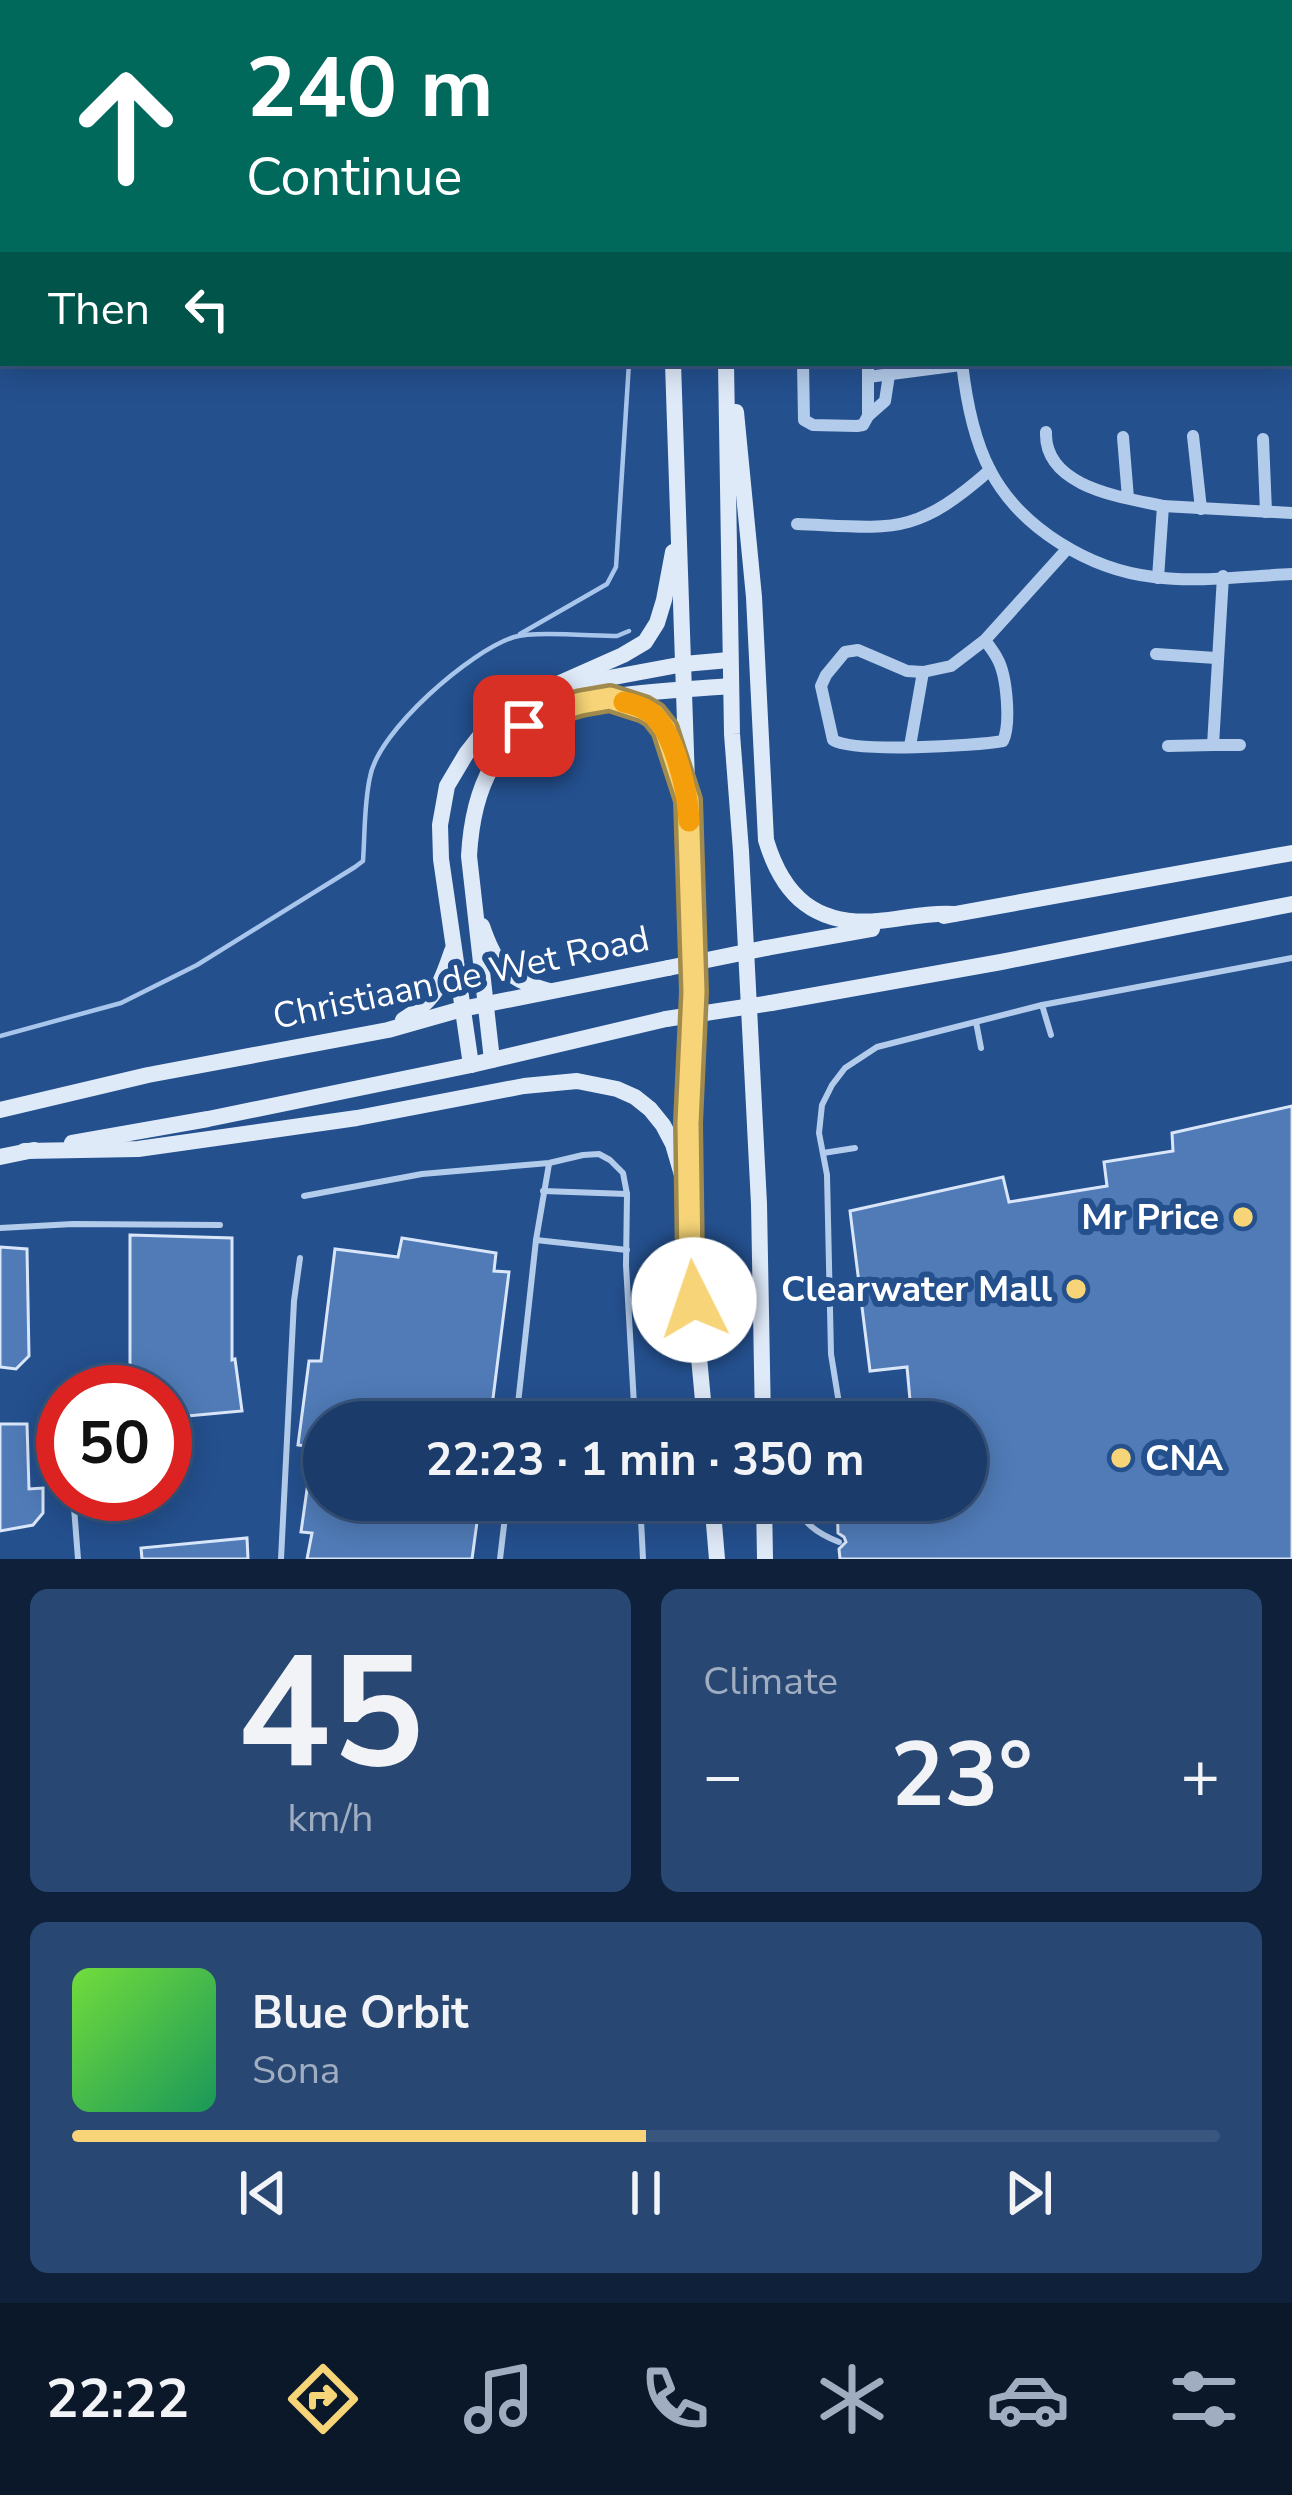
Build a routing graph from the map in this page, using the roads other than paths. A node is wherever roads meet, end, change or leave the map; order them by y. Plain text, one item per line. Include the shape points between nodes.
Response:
1 (673, 366) edge
2 (728, 366) edge
3 (728, 366) edge
4 (803, 366) edge
5 (947, 366) edge
6 (962, 366) edge
7 (868, 370) edge
8 (889, 374) junction
9 (868, 416) junction
10 (1046, 432) dead end
11 (1193, 436) dead end
12 (1124, 437) dead end
13 (1263, 439) dead end
14 (990, 470) junction
15 (1128, 498) junction
16 (1163, 506) junction
17 (1201, 509) junction
18 (1266, 512) junction
19 (1292, 513) edge
20 (679, 522) junction
21 (797, 524) dead end
22 (1068, 548) junction
23 (1292, 574) edge
24 (1223, 576) junction
25 (1158, 578) junction
26 (985, 640) junction
27 (1156, 654) dead end
28 (1216, 658) junction
29 (729, 660) junction
30 (684, 664) junction
31 (923, 672) junction
32 (730, 686) junction
33 (547, 688) junction
34 (686, 689) junction
35 (610, 698) junction
36 (1213, 745) junction
37 (1240, 745) dead end
38 (910, 746) junction
39 (1168, 746) dead end
40 (688, 800) junction
41 (1292, 854) edge
42 (474, 902) junction
43 (1292, 904) edge
44 (953, 914) junction
45 (454, 944) junction
46 (1292, 958) edge
47 (550, 992) junction
48 (1042, 1004) junction
49 (486, 1005) junction
50 (462, 1010) junction
51 (976, 1021) junction
52 (388, 1030) junction
53 (1051, 1035) dead end
54 (981, 1048) dead end
55 (492, 1060) junction
56 (471, 1065) junction
57 (0, 1110) edge
58 (855, 1148) dead end
59 (24, 1151) junction
60 (823, 1153) junction
61 (0, 1156) edge
62 (550, 1163) junction
63 (543, 1191) junction
64 (626, 1194) junction
65 (304, 1196) dead end
66 (220, 1225) dead end
67 (0, 1228) edge
68 (536, 1240) junction
69 (627, 1250) junction
70 (300, 1258) dead end
71 (690, 1260) junction
72 (762, 1382) junction
73 (517, 1401) edge
74 (633, 1401) edge
75 (703, 1401) edge
76 (762, 1401) edge
77 (767, 1401) edge
78 (839, 1401) edge
79 (75, 1521) edge
80 (505, 1521) edge
81 (641, 1521) edge
82 (714, 1521) edge
83 (764, 1521) edge
84 (805, 1521) edge
85 (838, 1542) dead end
86 (77, 1559) edge
87 (280, 1559) edge
88 (500, 1559) edge
89 (643, 1559) edge
90 (717, 1559) edge
91 (765, 1559) edge

1 - 20 main road
2 - 29 main road
3 - 44 main road via 772,862 798,898 835,919
4 - 9 street via 808,424 857,426
5 - 8 street
6 - 14 street
7 - 8 street
7 - 9 street
8 - 9 street via 885,401
10 - 15 street via 1057,468
11 - 17 street
12 - 15 street
13 - 18 street
14 - 21 street via 921,519 869,528
14 - 22 street via 1034,523
15 - 16 street
16 - 17 street
16 - 25 street
17 - 18 street
18 - 19 street
20 - 30 main road
20 - 33 main road via 651,636
22 - 25 street
22 - 26 street
23 - 24 street
24 - 25 street
24 - 28 street
26 - 31 street via 951,666
26 - 38 street via 1004,674 1007,736
27 - 28 street
28 - 36 street
29 - 30 main road
29 - 32 main road
30 - 33 main road
30 - 34 main road
31 - 38 street
31 - 38 street via 853,649 820,686 839,744
32 - 34 main road
32 - 72 main road
33 - 45 main road via 484,731 447,786 441,860
34 - 35 main road
34 - 40 main road
35 - 40 main road via 654,715 665,729
35 - 42 main road via 524,726 489,769 471,822
36 - 37 street
36 - 39 street
40 - 71 main road
41 - 44 main road, Christiaan de Wet Road
42 - 47 main road via 498,964
42 - 49 main road
43 - 55 main road, bridge via 666,1019
44 - 47 main road, Christiaan de Wet Road, bridge
45 - 50 main road
45 - 52 main road via 432,999
46 - 48 lane
47 - 49 main road, Christiaan de Wet Road
48 - 51 lane
48 - 53 lane
49 - 50 main road, Christiaan de Wet Road
49 - 55 main road
50 - 52 main road, Christiaan de Wet Road
50 - 56 main road
51 - 54 lane
51 - 60 lane via 877,1047 845,1069 822,1105
52 - 57 main road, Christiaan de Wet Road
55 - 56 main road
56 - 59 main road
58 - 60 lane
59 - 61 main road
59 - 71 main road via 138,1149 524,1086 599,1083 650,1109 674,1144
60 - 78 lane
62 - 63 lane
62 - 64 lane via 598,1154 622,1172
62 - 65 lane via 422,1174
63 - 64 lane
63 - 68 lane
64 - 69 lane
66 - 67 lane
68 - 69 lane
68 - 73 lane
69 - 74 lane
70 - 87 lane
71 - 75 main road
72 - 76 main road
72 - 77 lane
79 - 86 lane
80 - 88 lane
81 - 89 lane
82 - 90 main road
83 - 91 main road
84 - 85 lane

